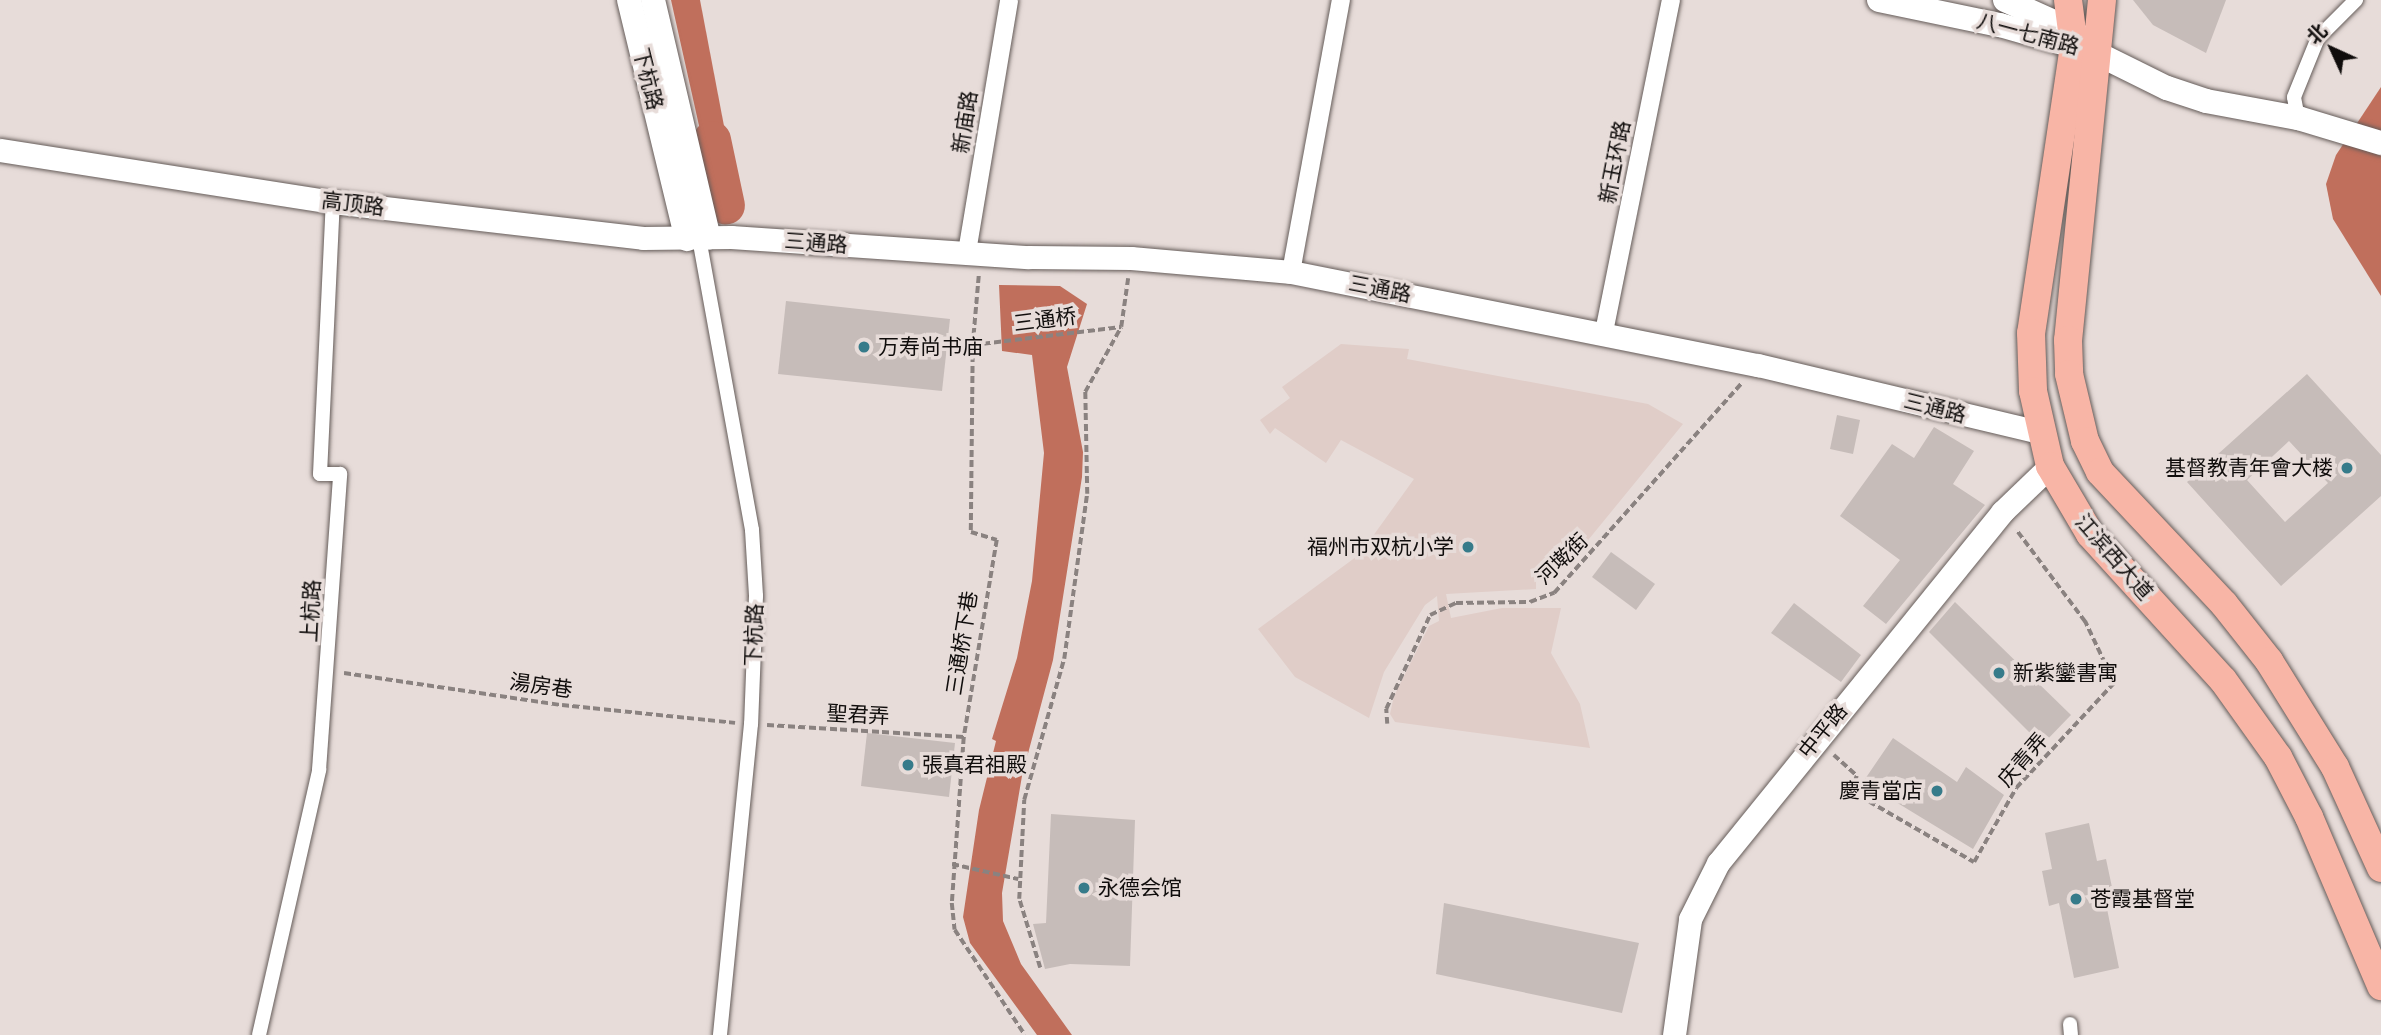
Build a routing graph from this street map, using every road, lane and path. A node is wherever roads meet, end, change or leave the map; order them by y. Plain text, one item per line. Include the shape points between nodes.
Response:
1 (629, 0) edge
2 (653, 0) edge
3 (1009, 0) edge
4 (1340, 0) edge
5 (1671, 0) edge
6 (1880, 0) edge
7 (2005, 0) edge
8 (2068, 0) edge
9 (2102, 0) edge
10 (2356, 0) edge
11 (2081, 43) junction
12 (2298, 118) junction
13 (2381, 143) edge
14 (0, 150) edge
15 (333, 202) junction
16 (698, 239) junction
17 (974, 252) junction
18 (1131, 258) junction
19 (1291, 272) junction
20 (1121, 327) junction
21 (1604, 332) junction
22 (973, 345) junction
23 (1758, 365) junction
24 (2040, 432) junction
25 (2050, 466) junction
26 (2002, 512) junction
27 (328, 671) junction
28 (751, 724) junction
29 (1387, 724) dead end
30 (964, 737) junction
31 (1815, 740) junction
32 (952, 864) junction
33 (2381, 868) edge
34 (1019, 879) junction
35 (1040, 968) dead end
36 (2381, 986) edge
37 (1681, 1032) edge
38 (259, 1035) edge
39 (720, 1035) edge
40 (1025, 1035) edge

1 - 16 main road, 下杭路
2 - 16 main road, 下杭路
3 - 17 street, 新庙路
4 - 19 street
5 - 21 street, 新玉环路
6 - 11 main road, 八一七南路
7 - 11 main road, 八一七南路
8 - 11 main road
9 - 11 main road
10 - 12 street via 2318,38 2294,97
11 - 12 main road, 八一七南路 via 2167,88 2206,101
11 - 24 main road, 江滨西大道 via 2031,333
11 - 33 main road via 2091,127 2068,340 2071,383 2085,441 2100,472 2224,604 2269,661 2328,755
12 - 13 main road, 八一七南路
14 - 15 street, 高顶路
15 - 16 street, 高顶路 via 643,238
15 - 27 street, 上杭路 via 320,474 340,474
16 - 17 street, 三通路
16 - 28 street, 下杭路 via 752,530 756,596
17 - 18 street, 三通路
17 - 22 path, 三通桥下巷
18 - 19 street, 三通路
18 - 20 path
19 - 21 street, 三通路
20 - 22 path, 三通桥
20 - 34 path via 1085,392 1087,494 1065,659 1024,800
21 - 23 street, 三通路
22 - 30 path, 三通桥下巷 via 971,532 997,540
23 - 24 street, 三通路
23 - 29 path, 河墘街 via 1554,593 1530,602 1456,603 1430,615 1386,709
24 - 25 main road, 江滨西大道
25 - 26 street, 中平路
25 - 36 main road, 江滨西大道 via 2090,534 2222,680 2278,757 2309,817
26 - 31 street, 中平路
26 - 31 path, 庆青弄 via 2085,622 2115,683 2016,788 1974,862 1851,791 1857,775
27 - 28 path, 湯房巷 via 562,705
27 - 38 street, 上杭路 via 319,770
28 - 30 path, 聖君弄
28 - 39 street, 下杭路
30 - 32 path, 三通桥下巷
31 - 37 street, 中平路 via 1733,843 1697,899 1684,948
32 - 34 path
32 - 40 path, 三通桥下巷 via 955,930
34 - 35 path via 1021,918

